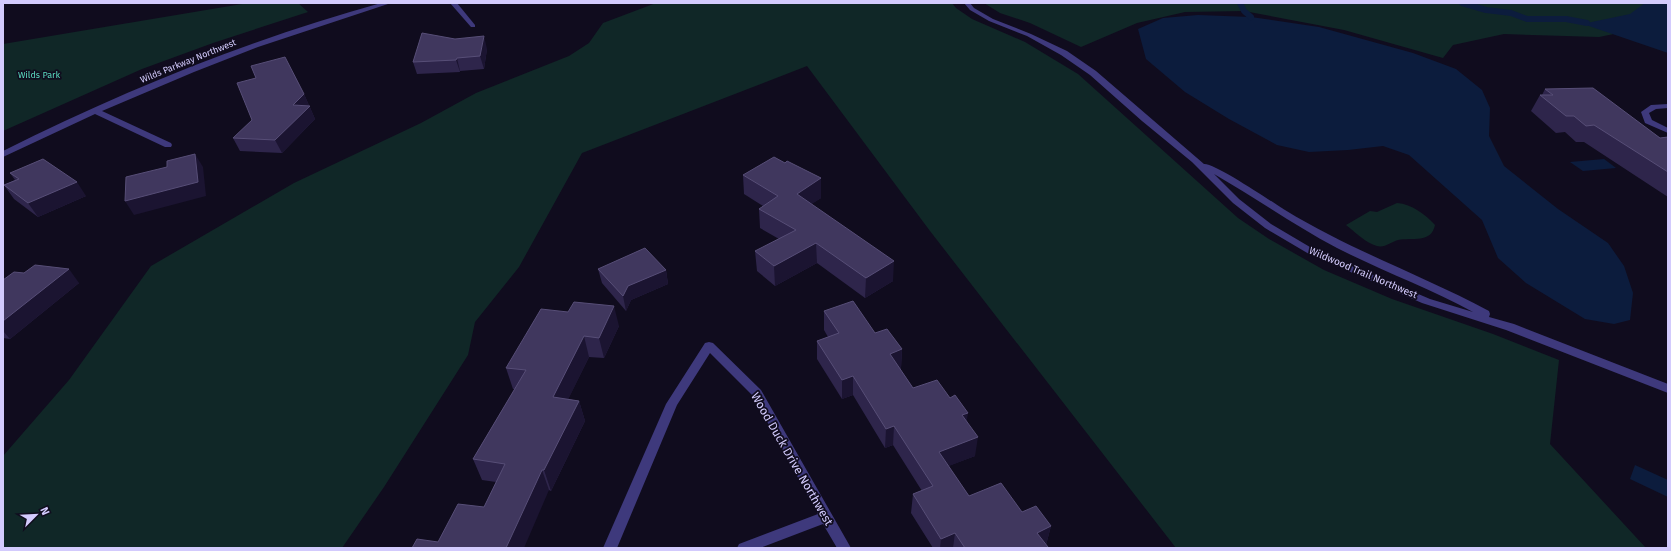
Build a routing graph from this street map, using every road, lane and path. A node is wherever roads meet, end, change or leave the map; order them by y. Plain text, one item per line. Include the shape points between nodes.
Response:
1 (388, 3) edge
2 (453, 3) edge
3 (967, 3) edge
4 (473, 26) dead end
5 (1668, 106) edge
6 (96, 111) junction
7 (1668, 131) edge
8 (168, 145) dead end
9 (3, 154) edge
10 (1195, 160) junction
11 (1510, 327) junction
12 (1668, 389) edge
13 (826, 517) junction
14 (610, 548) edge
15 (744, 548) edge
16 (844, 548) edge

1 - 6 street, Wilds Parkway Northwest via 322,22 219,59
2 - 4 street
3 - 10 street, Wildwood Trail Northwest via 972,9 991,20 1064,53 1093,73
5 - 7 street via 1654,107 1645,112 1648,121
6 - 8 street
6 - 9 street, Wilds Parkway Northwest
10 - 11 street, Wildwood Trail Northwest via 1240,184 1329,240 1427,284
10 - 11 street, Wildwood Trail Northwest via 1236,201 1268,226 1312,252 1426,301
11 - 12 street, Wildwood Trail Northwest
13 - 14 street, Wood Duck Drive Northwest via 757,393 709,346 672,404
13 - 15 street
13 - 16 street, Wood Duck Drive Northwest

